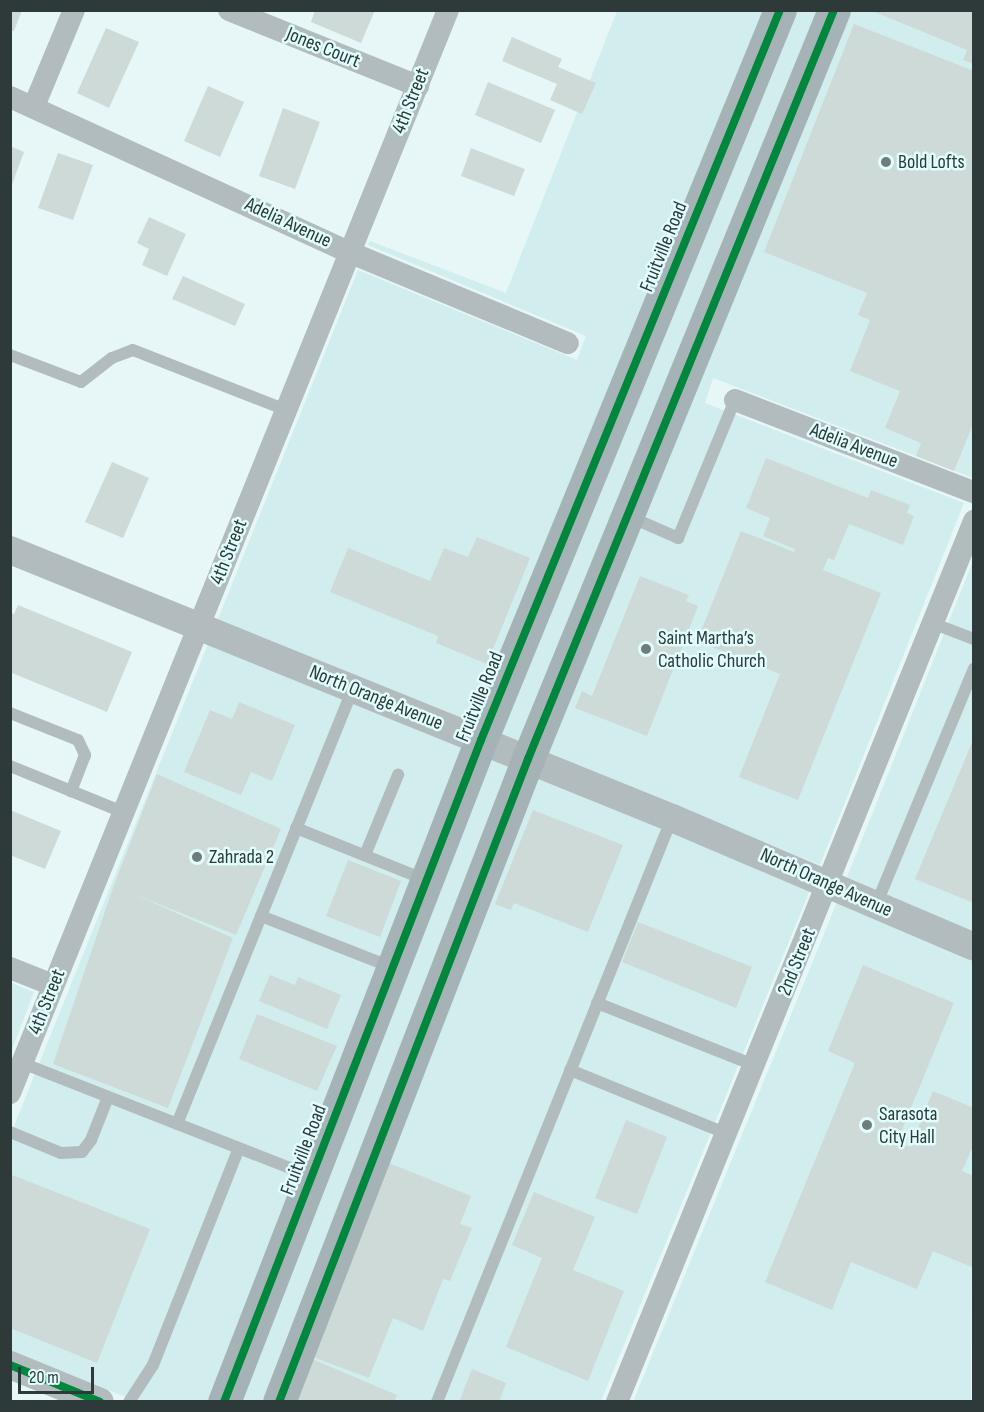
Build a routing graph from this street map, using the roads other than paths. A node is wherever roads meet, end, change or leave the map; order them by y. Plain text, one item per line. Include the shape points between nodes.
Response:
1 (74, 10) edge
2 (229, 10) edge
3 (448, 10) edge
4 (780, 10) edge
5 (834, 10) edge
6 (418, 86) junction
7 (10, 97) edge
8 (34, 106) junction
9 (350, 252) junction
10 (568, 343) dead end
11 (10, 355) edge
12 (735, 400) joint
13 (286, 410) junction
14 (974, 492) edge
15 (627, 516) junction
16 (974, 520) edge
17 (10, 550) edge
18 (932, 623) junction
19 (199, 626) junction
20 (974, 639) edge
21 (974, 668) edge
22 (353, 688) junction
23 (10, 713) edge
24 (481, 740) junction
25 (528, 759) junction
26 (10, 766) edge
27 (398, 775) dead end
28 (70, 790) junction
29 (123, 812) junction
30 (672, 818) junction
31 (296, 828) junction
32 (365, 855) junction
33 (426, 880) junction
34 (829, 883) junction
35 (876, 906) junction
36 (261, 916) junction
37 (974, 946) edge
38 (10, 968) edge
39 (391, 968) junction
40 (53, 985) junction
41 (597, 1003) junction
42 (22, 1063) junction
43 (756, 1066) junction
44 (570, 1070) junction
45 (10, 1093) edge
46 (108, 1097) junction
47 (177, 1124) junction
48 (10, 1132) edge
49 (728, 1134) junction
50 (239, 1148) junction
51 (311, 1176) junction
52 (10, 1365) edge
53 (100, 1401) edge
54 (129, 1401) edge
55 (224, 1401) edge
56 (279, 1401) edge
57 (436, 1401) edge
58 (618, 1401) edge

1 - 8 street
2 - 6 street, Jones Court
3 - 6 street, 4th Street
4 - 24 main road, Fruitville Road
5 - 15 main road
6 - 9 street, 4th Street
7 - 8 street, Adelia Avenue
8 - 9 street, Adelia Avenue
9 - 10 street, Adelia Avenue
9 - 13 street, 4th Street
11 - 13 lane via 81,382 112,358 133,350
12 - 14 street, Adelia Avenue
12 - 15 lane via 678,538
13 - 19 street, 4th Street
15 - 25 main road
16 - 18 street, 2nd Street
17 - 19 street, North Orange Avenue
18 - 20 lane
18 - 34 street, 2nd Street
19 - 22 street, North Orange Avenue
19 - 29 street, 4th Street
21 - 35 lane
22 - 24 street, North Orange Avenue
22 - 31 lane
23 - 28 lane via 78,740 85,755
24 - 25 street, North Orange Avenue
24 - 33 main road, Fruitville Road
25 - 30 street, North Orange Avenue
25 - 56 main road
26 - 28 lane
27 - 32 lane
28 - 29 lane
29 - 40 street, 4th Street
30 - 34 street, North Orange Avenue
30 - 41 lane
31 - 32 lane
31 - 36 lane
32 - 33 lane
33 - 39 main road, Fruitville Road
34 - 35 street, North Orange Avenue
34 - 43 street, 2nd Street
35 - 37 street, North Orange Avenue
36 - 39 lane
36 - 47 lane
38 - 40 street
39 - 51 main road, Fruitville Road
40 - 42 street, 4th Street
41 - 43 lane
41 - 44 lane
42 - 45 street, 4th Street
42 - 46 lane
43 - 49 street, 2nd Street
44 - 49 lane
44 - 57 lane
46 - 47 lane
46 - 48 lane via 91,1140 82,1152 61,1153
47 - 50 lane
49 - 58 street, 2nd Street
50 - 51 lane
50 - 54 lane via 153,1365
51 - 55 main road, Fruitville Road
52 - 53 street

